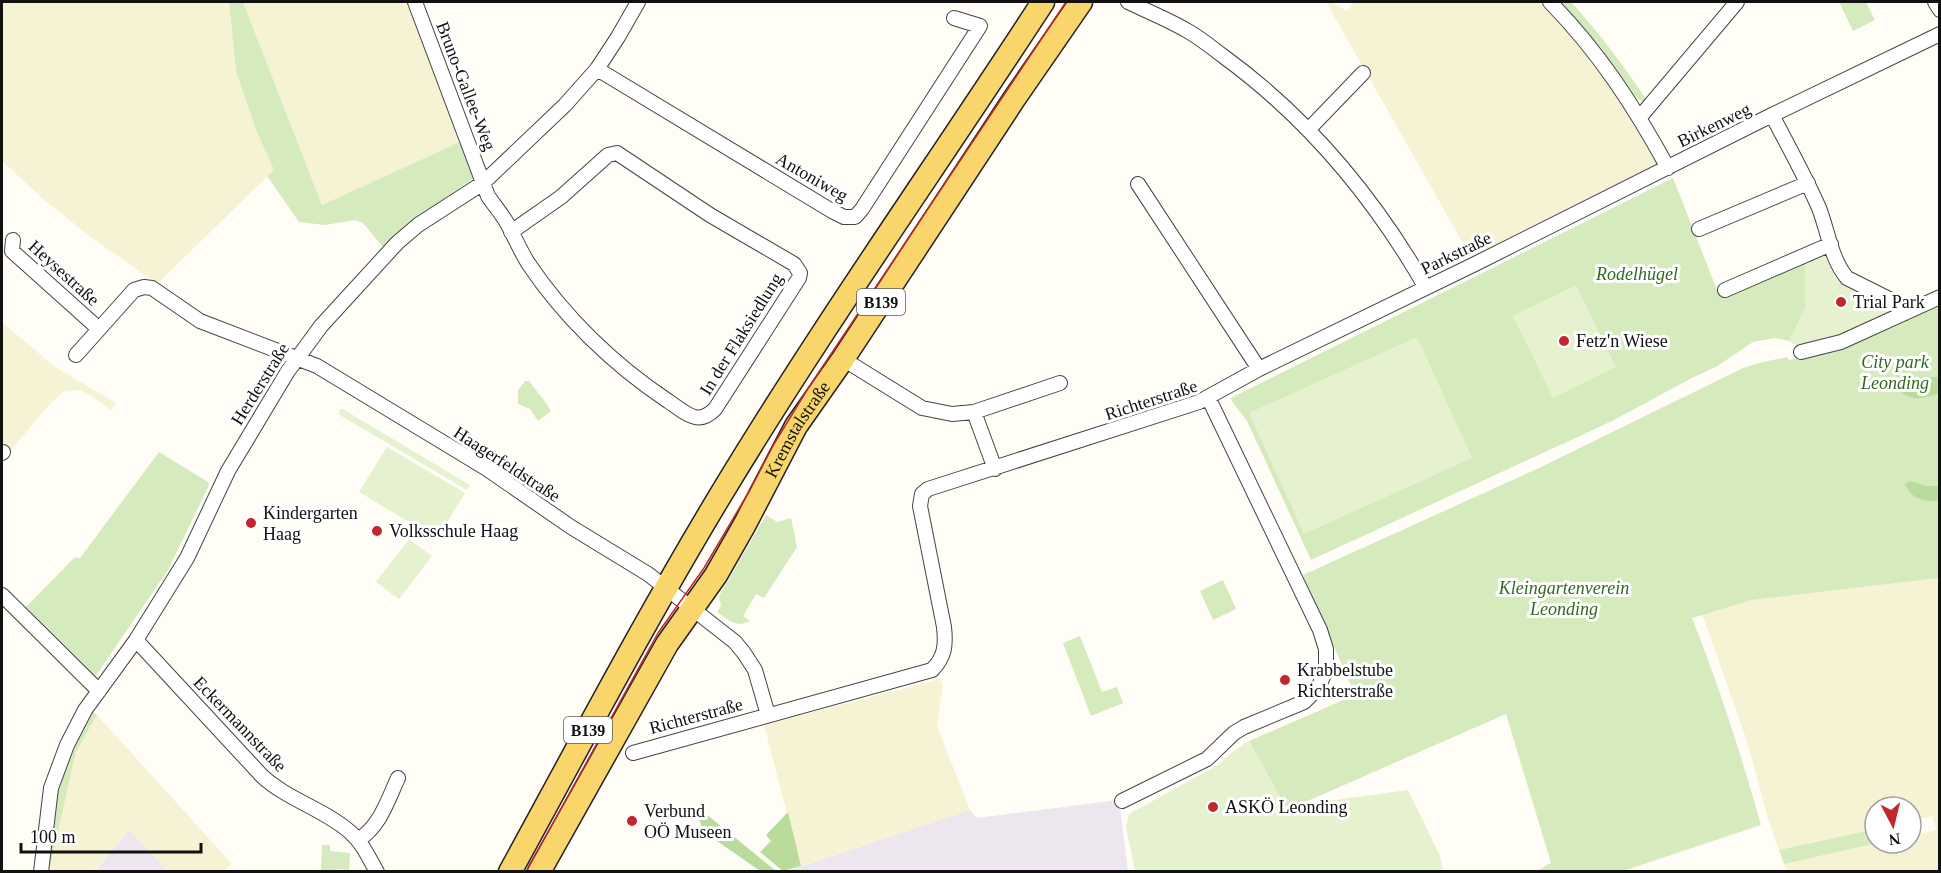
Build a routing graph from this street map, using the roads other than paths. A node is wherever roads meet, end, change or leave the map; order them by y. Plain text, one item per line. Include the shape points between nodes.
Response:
1 (415, 2) edge
2 (638, 2) edge
3 (1043, 2) edge
4 (1081, 2) edge
5 (1128, 2) edge
6 (1551, 2) edge
7 (1737, 2) edge
8 (1935, 2) edge
9 (1940, 10) edge
10 (954, 18) dead end
11 (1940, 34) edge
12 (597, 69) junction
13 (1363, 73) dead end
14 (1772, 116) junction
15 (1640, 117) junction
16 (1309, 129) junction
17 (1668, 168) junction
18 (483, 183) junction
19 (1808, 183) junction
20 (1138, 184) dead end
21 (1699, 229) dead end
22 (511, 232) junction
23 (13, 240) dead end
24 (1832, 244) junction
25 (1426, 288) junction
26 (1725, 290) dead end
27 (1940, 297) edge
28 (1905, 313) junction
29 (99, 329) junction
30 (1801, 352) dead end
31 (76, 355) dead end
32 (297, 359) junction
33 (843, 359) junction
34 (1259, 369) junction
35 (1060, 383) dead end
36 (1208, 397) junction
37 (974, 412) junction
38 (994, 469) junction
39 (666, 588) junction
40 (2, 595) edge
41 (692, 608) junction
42 (136, 640) junction
43 (99, 691) junction
44 (768, 715) junction
45 (633, 753) dead end
46 (398, 778) dead end
47 (1122, 801) dead end
48 (358, 840) junction
49 (41, 872) edge
50 (377, 872) edge
51 (510, 872) edge
52 (539, 872) edge

1 - 18 street, Bruno-Gallee-Weg
2 - 12 street, Herderstraße
3 - 39 main road, Kremstalstraße / B139 via 752,444
4 - 33 main road, Kremstalstraße / B139
5 - 16 street via 1190,33 1249,75
6 - 15 street via 1597,54
7 - 15 street
8 - 9 street
10 - 12 street, Antoniweg via 980,26 855,217 831,211
11 - 14 street
12 - 18 street, Herderstraße
13 - 16 street
14 - 17 street, Birkenweg
14 - 19 street, Birkenweg
15 - 17 street
16 - 25 street via 1367,196
17 - 25 street, Parkstraße
18 - 22 street, In der Flaksiedlung
18 - 32 street, Herderstraße via 397,243 346,297
19 - 21 street
19 - 24 street, Birkenweg
20 - 34 street
22 - 22 street, In der Flaksiedlung via 561,198 608,155 617,153 705,212 794,264 800,273 715,410 697,417 635,378 592,340 528,263
23 - 29 street, Heysestraße via 12,251
24 - 26 street
24 - 28 street, Birkenweg via 1846,278 1901,305
25 - 34 street, Parkstraße
27 - 28 street
28 - 30 street via 1841,342
29 - 31 street, Heysestraße
29 - 32 street, Heysestraße via 134,291 152,288 200,321
32 - 39 street, Haagerfeldstraße via 317,366 487,470
32 - 42 street, Herderstraße via 228,471 187,558
33 - 37 street via 922,408 952,414
33 - 41 main road, Kremstalstraße / B139 via 796,426 756,506
34 - 36 street, Parkstraße
35 - 37 street
36 - 38 street, Richterstraße
36 - 47 street, Richterstraße via 1320,630 1326,649 1326,670 1318,688 1304,702 1244,727 1207,759
37 - 38 street
38 - 44 street, Richterstraße via 922,494 920,506 945,633 944,653 937,664 925,673
39 - 41 street, Haagerfeldstraße
39 - 51 main road, Kremstalstraße / B139
40 - 43 street
41 - 44 street, Richterstraße via 744,653 756,670
41 - 52 main road, Kremstalstraße / B139 via 667,644
42 - 43 street, Herderstraße
42 - 48 street, Eckermannstraße via 266,781 344,827
43 - 49 street, Herderstraße via 54,776
44 - 45 street, Richterstraße
46 - 48 street via 380,818
48 - 50 street, Eckermannstraße

